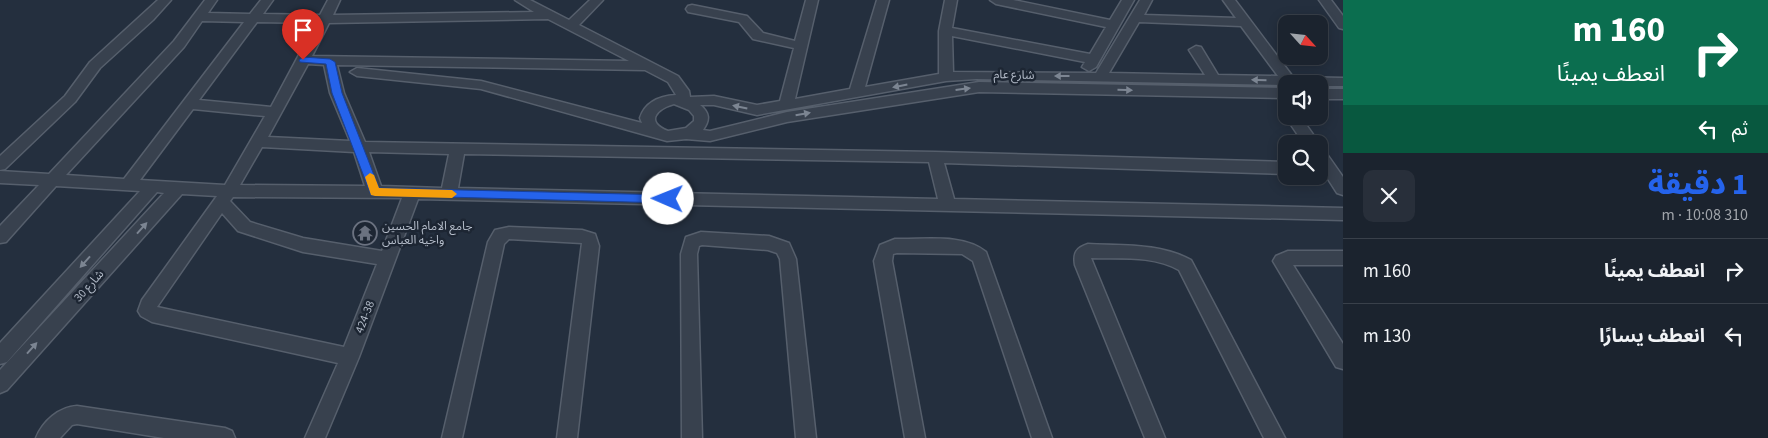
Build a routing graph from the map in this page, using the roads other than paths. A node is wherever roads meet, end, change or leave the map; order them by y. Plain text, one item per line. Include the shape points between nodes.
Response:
1 (165, 0) edge
2 (210, 0) edge
3 (266, 0) edge
4 (334, 0) edge
5 (520, 0) edge
6 (597, 0) edge
7 (812, 0) edge
8 (883, 0) edge
9 (951, 0) edge
10 (996, 0) edge
11 (1128, 0) edge
12 (1146, 0) edge
13 (1229, 0) edge
14 (1325, 0) edge
15 (692, 9) dead end
16 (551, 15) junction
17 (198, 17) junction
18 (1135, 18) junction
19 (254, 19) junction
20 (323, 19) junction
21 (1246, 22) junction
22 (571, 25) junction
23 (1114, 25) junction
24 (1343, 25) edge
25 (945, 31) junction
26 (800, 46) junction
27 (1196, 50) dead end
28 (303, 60) junction
29 (1093, 60) junction
30 (331, 66) junction
31 (650, 66) junction
32 (1084, 76) junction
33 (946, 77) junction
34 (1100, 77) junction
35 (1214, 80) junction
36 (1278, 80) edge
37 (1024, 82) junction
38 (1343, 82) edge
39 (1328, 84) edge
40 (1278, 88) edge
41 (1278, 89) edge
42 (856, 94) junction
43 (1328, 94) edge
44 (1343, 94) edge
45 (686, 101) junction
46 (191, 104) junction
47 (786, 106) junction
48 (274, 112) junction
49 (654, 131) junction
50 (681, 136) junction
51 (257, 142) junction
52 (360, 147) junction
53 (457, 149) junction
54 (683, 152) junction
55 (935, 157) junction
56 (0, 165) edge
57 (1278, 168) edge
58 (1328, 174) edge
59 (0, 177) edge
60 (54, 180) junction
61 (128, 185) junction
62 (153, 186) junction
63 (178, 188) junction
64 (1343, 189) edge
65 (375, 192) junction
66 (412, 193) junction
67 (449, 194) junction
68 (225, 197) junction
69 (948, 205) junction
70 (1343, 214) edge
71 (0, 237) edge
72 (1343, 258) edge
73 (387, 260) junction
74 (0, 356) edge
75 (350, 357) junction
76 (1343, 361) edge
77 (0, 384) edge
78 (46, 438) edge
79 (225, 438) edge
80 (314, 438) edge
81 (452, 438) edge
82 (567, 438) edge
83 (692, 438) edge
84 (806, 438) edge
85 (915, 438) edge
86 (1042, 438) edge
87 (1154, 438) edge
88 (1275, 438) edge

1 - 56 street via 136,31 94,66 72,97 22,140
2 - 17 street
3 - 19 street
4 - 20 street
5 - 16 street
6 - 22 street
7 - 26 street
8 - 42 street
9 - 25 street
10 - 23 street
11 - 23 street
12 - 18 street
13 - 21 street
14 - 24 street
15 - 26 street via 743,19 758,36
16 - 20 street
16 - 22 street
17 - 19 street
17 - 60 street via 179,44
18 - 21 street
18 - 34 street
19 - 20 street
19 - 46 street
20 - 28 street
21 - 36 street
22 - 31 street
23 - 29 street
25 - 29 street
25 - 33 street
26 - 47 street
27 - 35 street
28 - 30 street
28 - 48 street
29 - 32 street
30 - 31 street
30 - 49 street via 481,85
30 - 52 street via 337,93
31 - 45 street via 673,79
32 - 34 street, شارع عام
32 -> 37 street, شارع عام
33 - 37 street, شارع عام via 976,75
33 -> 42 street, شارع عام
34 - 35 street, شارع عام
40 -> 35 street, شارع عام
37 -> 41 street, شارع عام
50 -> 37 street, شارع عام via 721,134 787,117
38 - 39 street, شارع عام
42 - 47 street, شارع عام
43 - 44 street
47 -> 45 street, شارع عام via 757,110 707,98
45 - 49 street via 664,100 649,110 646,117
45 - 50 street via 697,107 701,122 696,129
46 - 48 street
46 - 61 street
48 - 51 street
49 - 50 street
50 - 54 street
51 - 52 street
51 - 68 street
52 - 53 street
52 - 65 street
53 - 54 street
53 - 67 street
54 - 55 street
55 - 57 street
55 - 69 street
58 - 64 street
59 - 60 street
60 - 61 street
60 - 71 street
61 - 62 street
62 - 63 street
62 -> 74 street, شارع 30
63 - 68 street
77 -> 63 street, شارع 30
65 - 66 street
65 - 68 street
66 - 67 street
66 - 73 street, 424-38
67 - 69 street
68 - 73 street via 244,227 303,245
68 - 75 street via 146,311
69 - 70 street
72 - 76 street via 1288,258 1282,261
73 - 75 street, 424-38
75 - 80 street, 424-38
78 - 79 street via 67,416 77,415
81 - 82 street via 496,242 501,235 509,233 582,236 589,239 591,246
83 - 84 street via 689,254 692,242 701,238 769,243 783,248 788,259
85 - 86 street via 883,262 886,250 895,246 963,247 980,257
87 - 88 street via 1084,265 1082,256 1088,251 1161,254 1174,257 1185,265

